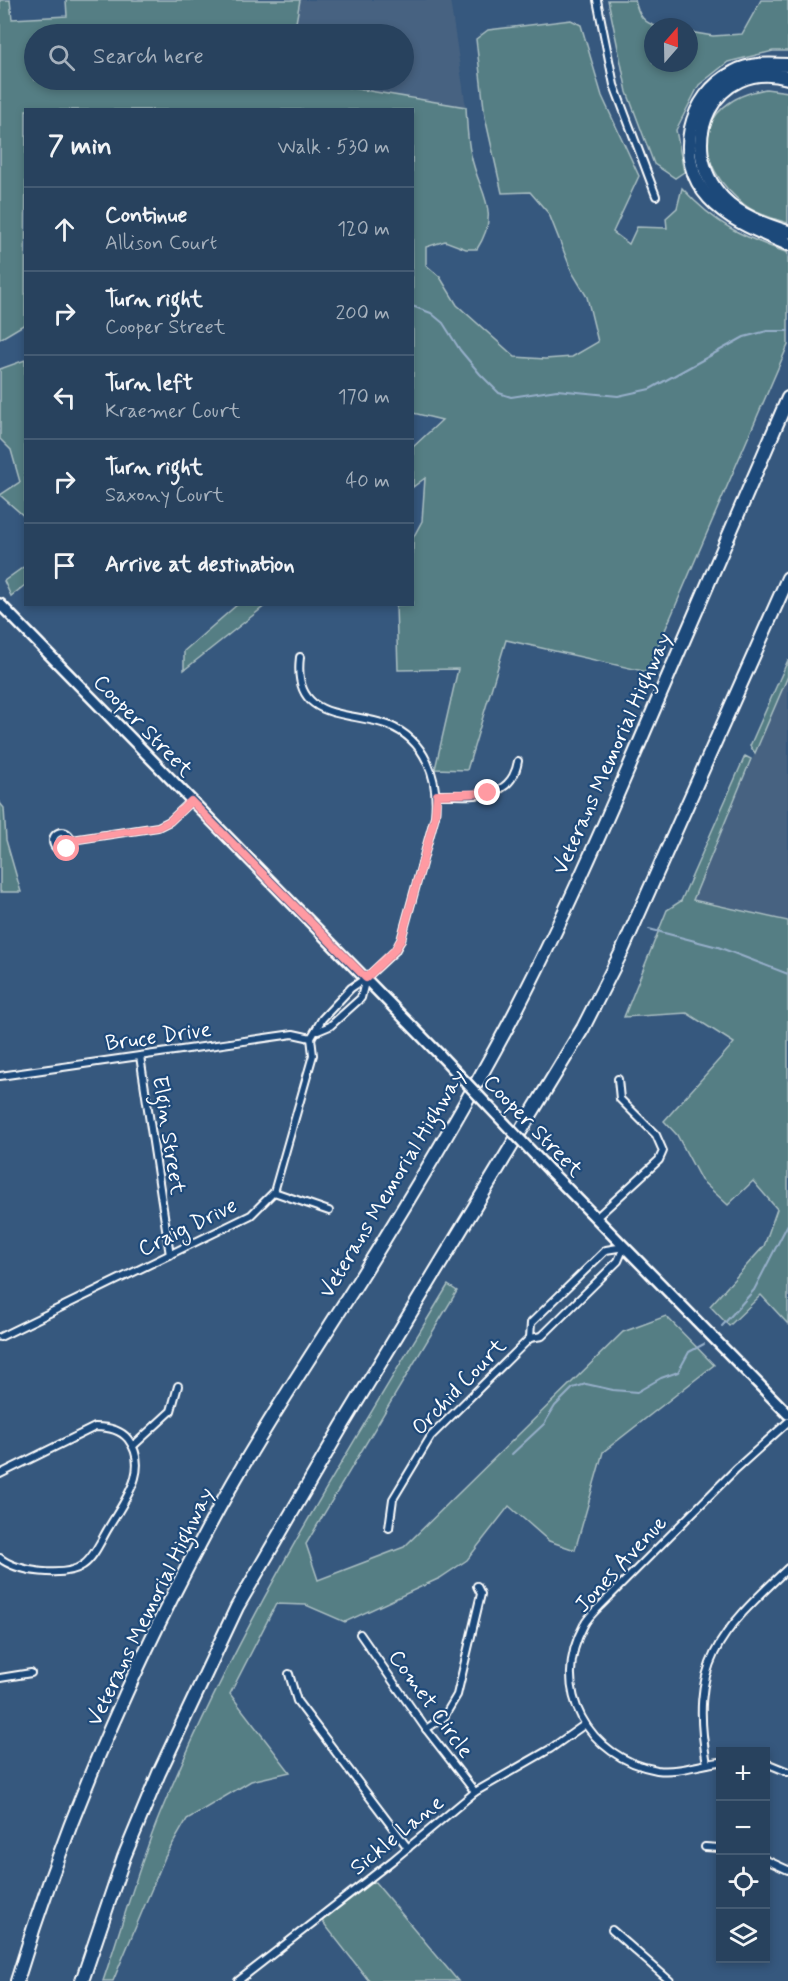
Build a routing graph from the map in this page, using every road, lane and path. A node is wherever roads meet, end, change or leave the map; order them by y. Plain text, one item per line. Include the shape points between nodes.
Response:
1 (597, 0) edge
2 (788, 64) edge
3 (788, 78) edge
4 (656, 196) dead end
5 (788, 232) edge
6 (788, 244) edge
7 (788, 398) edge
8 (788, 578) edge
9 (788, 588) edge
10 (0, 604) edge
11 (766, 629) junction
12 (300, 657) dead end
13 (518, 761) dead end
14 (437, 795) junction
15 (191, 801) junction
16 (72, 840) dead end
17 (366, 978) junction
18 (318, 1031) junction
19 (312, 1038) junction
20 (140, 1056) junction
21 (0, 1076) edge
22 (618, 1079) dead end
23 (274, 1192) junction
24 (329, 1211) dead end
25 (597, 1217) junction
26 (624, 1247) junction
27 (170, 1255) junction
28 (0, 1337) edge
29 (530, 1338) junction
30 (178, 1386) dead end
31 (788, 1414) edge
32 (788, 1422) edge
33 (133, 1446) junction
34 (0, 1474) edge
35 (389, 1528) dead end
36 (0, 1558) edge
37 (788, 1568) edge
38 (477, 1586) dead end
39 (360, 1634) dead end
40 (31, 1673) dead end
41 (289, 1674) dead end
42 (0, 1678) edge
43 (584, 1725) junction
44 (426, 1729) junction
45 (716, 1763) edge
46 (706, 1764) junction
47 (770, 1765) edge
48 (788, 1772) edge
49 (475, 1792) junction
50 (705, 1847) dead end
51 (408, 1848) junction
52 (716, 1848) edge
53 (770, 1862) edge
54 (788, 1869) edge
55 (612, 1930) dead end
56 (17, 1981) edge
57 (82, 1981) edge
58 (237, 1981) edge
59 (670, 1981) edge

1 - 4 street via 614,85
2 - 6 highway via 748,66 715,85 694,114 688,144 694,173 707,196 741,222
3 - 5 highway via 753,76 725,91 705,116 699,146 705,173 724,200
7 - 56 highway, Veterans Memorial Highway via 573,893 511,1020 207,1530 144,1654 87,1782 40,1906
8 - 11 highway
9 - 11 highway
10 - 15 main road, Cooper Street
11 - 57 highway via 623,949 583,1028 312,1475 237,1607 150,1794
12 - 14 street via 298,673 312,700 328,713 377,722 404,734 429,764
13 - 14 street via 510,783 500,790
14 - 17 street via 435,816 401,940
15 - 16 street via 158,827
15 - 17 main road, Cooper Street
17 - 18 street via 322,1019
17 - 18 street via 361,998 330,1026
17 - 25 main road, Cooper Street, bridge
18 - 19 street
19 - 20 street, Bruce Drive via 293,1034
19 - 23 street, Craig Drive via 313,1055
20 - 21 street, Bruce Drive
20 - 27 street, Elgin Street
22 - 25 street via 620,1100 656,1135 663,1151 659,1160
23 - 24 street
23 - 27 street, Craig Drive via 237,1224
25 - 26 main road, Cooper Street
26 - 29 street, Orchid Court via 618,1261 542,1336
26 - 29 street, Orchid Court via 606,1250 531,1323
26 - 31 main road, Cooper Street
27 - 28 street, Craig Drive
29 - 35 street, Orchid Court via 431,1436 393,1499
30 - 33 street via 171,1411
32 - 43 street, Jones Avenue via 736,1469 584,1624 572,1669 573,1695
33 - 34 street via 124,1434 95,1427
33 - 36 street via 137,1476 85,1565 55,1572 15,1567
37 - 46 street via 738,1617 706,1673 700,1711
38 - 44 street via 481,1594 457,1695 444,1717
39 - 44 street, Comet Circle
40 - 42 street
41 - 51 street via 297,1701
43 - 46 street, Jones Avenue via 608,1750 645,1767 661,1770
43 - 49 street, Sickle Lane
44 - 49 street, Comet Circle
45 - 46 street, Jones Avenue
47 - 48 street
49 - 51 street, Sickle Lane
50 - 52 street
51 - 58 street, Sickle Lane
53 - 54 street
55 - 59 street

